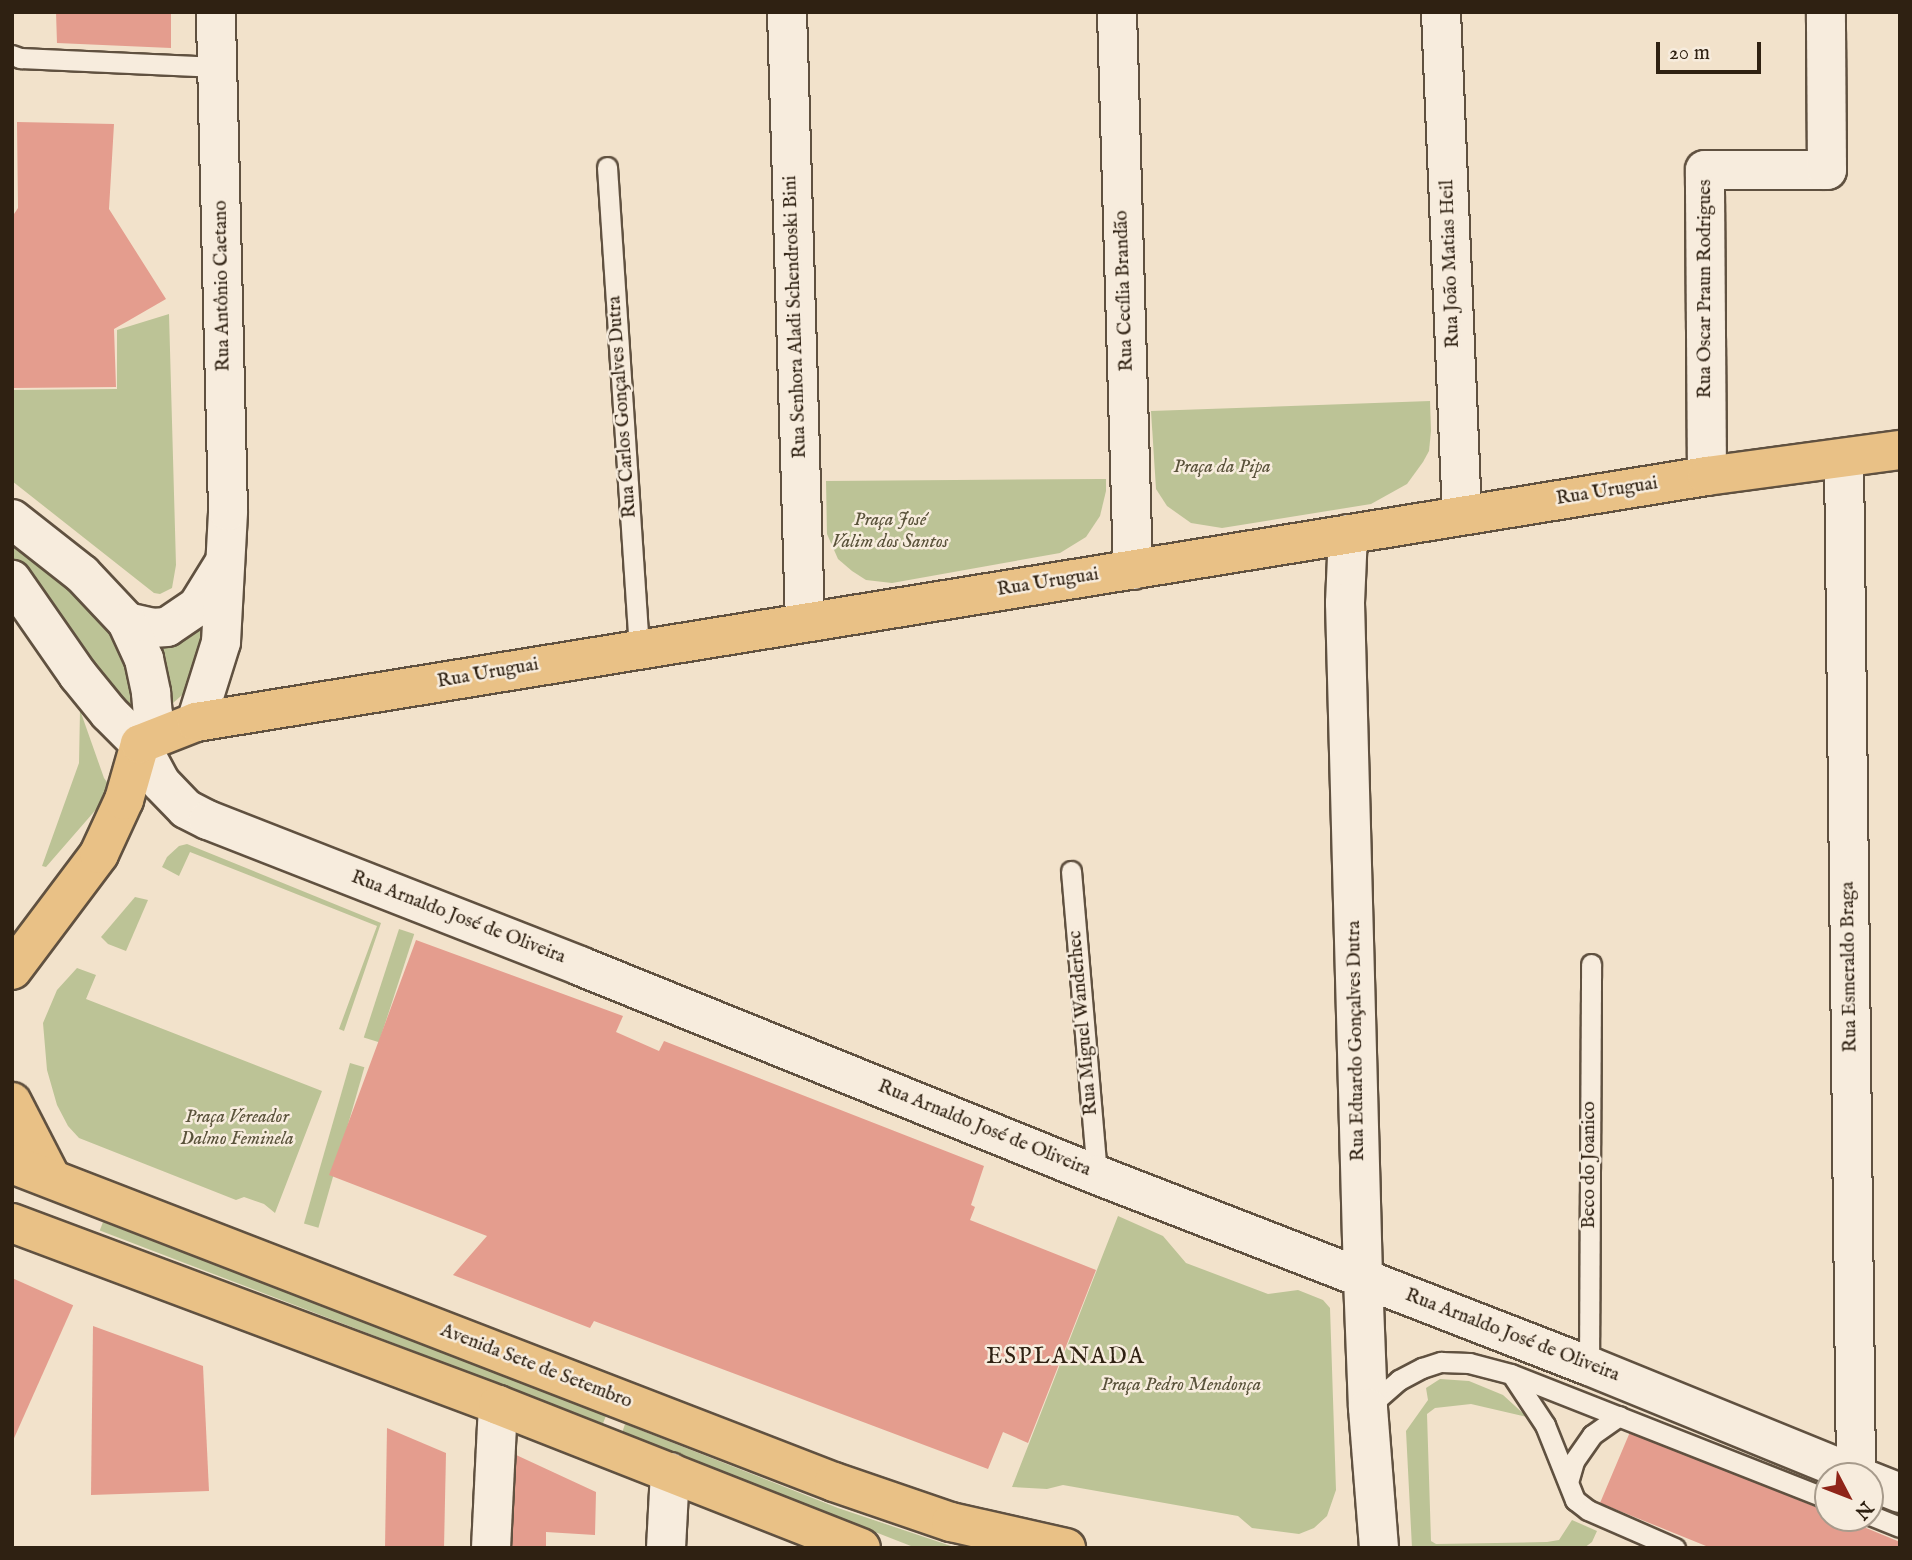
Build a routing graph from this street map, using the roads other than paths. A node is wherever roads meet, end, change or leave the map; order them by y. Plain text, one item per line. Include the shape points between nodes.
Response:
1 (216, 12) edge
2 (788, 12) edge
3 (1117, 12) edge
4 (1441, 12) edge
5 (1826, 12) edge
6 (12, 55) edge
7 (218, 67) junction
8 (607, 167) dead end
9 (1900, 450) edge
10 (1844, 460) junction
11 (1707, 476) junction
12 (1462, 516) junction
13 (12, 519) edge
14 (1348, 534) junction
15 (226, 560) junction
16 (1133, 570) junction
17 (12, 580) edge
18 (127, 622) junction
19 (805, 622) junction
20 (639, 648) junction
21 (196, 722) junction
22 (140, 744) junction
23 (1071, 871) dead end
24 (1591, 964) dead end
25 (12, 970) edge
26 (12, 1102) edge
27 (12, 1164) edge
28 (1097, 1175) junction
29 (51, 1178) junction
30 (12, 1223) edge
31 (1363, 1278) junction
32 (1589, 1366) junction
33 (1511, 1374) junction
34 (498, 1405) junction
35 (1367, 1408) junction
36 (1619, 1416) junction
37 (1823, 1462) edge
38 (1857, 1462) edge
39 (670, 1472) junction
40 (1569, 1479) junction
41 (1814, 1493) edge
42 (795, 1534) edge
43 (491, 1548) edge
44 (666, 1548) edge
45 (861, 1548) edge
46 (1066, 1548) edge
47 (1379, 1548) edge
48 (1675, 1548) edge

1 - 7 street, Rua Antônio Caetano
2 - 19 street, Rua Senhora Aladi Schendroski Bini
3 - 16 street, Rua Cecília Brandão
4 - 12 street, Rua João Matias Heil
5 - 11 street, Rua Oscar Praun Rodrigues via 1827,170 1705,170
6 - 7 lane
7 - 15 street, Rua Antônio Caetano
8 - 20 lane, Rua Carlos Gonçalves Dutra
9 - 10 main road, Rua Uruguai
10 - 11 main road, Rua Uruguai
10 - 38 street, Rua Esmeraldo Braga
11 - 12 main road, Rua Uruguai
12 - 14 main road, Rua Uruguai
13 - 18 street via 82,574
14 - 16 main road, Rua Uruguai
14 - 31 street, Rua Eduardo Gonçalves Dutra via 1345,603
15 - 18 street, Rua Antônio Caetano via 197,607 167,627
15 - 21 street, Rua Antônio Caetano via 221,642
16 - 19 main road, Rua Uruguai
17 - 22 street, Rua Arnaldo José de Oliveira via 78,675
18 - 22 street via 144,659 152,693 153,714
19 - 20 main road, Rua Uruguai
20 - 21 main road, Rua Uruguai
21 - 22 main road
22 - 25 main road via 124,800 99,854
22 - 28 street, Rua Arnaldo José de Oliveira via 170,792 186,809 208,820
23 - 28 lane, Rua Miguel Wanderhec
24 - 32 lane, Beco do Joanico
26 - 29 main road
27 - 29 main road, Avenida Sete de Setembro
28 - 31 street, Rua Arnaldo José de Oliveira
29 - 46 main road, Avenida Sete de Setembro via 834,1482 951,1522
30 - 34 main road
31 - 32 street, Rua Arnaldo José de Oliveira
31 - 35 street, Rua Eduardo Gonçalves Dutra
32 - 37 street, Rua Arnaldo José de Oliveira
33 - 35 lane via 1469,1363 1441,1362 1399,1380
33 - 36 lane
33 - 40 lane via 1545,1425
34 - 39 main road
34 - 43 street
35 - 47 street, Rua Eduardo Gonçalves Dutra
36 - 40 lane via 1592,1435 1574,1461
36 - 41 lane
39 - 42 main road
39 - 44 street
40 - 48 lane via 1575,1500 1588,1510
42 - 45 main road

